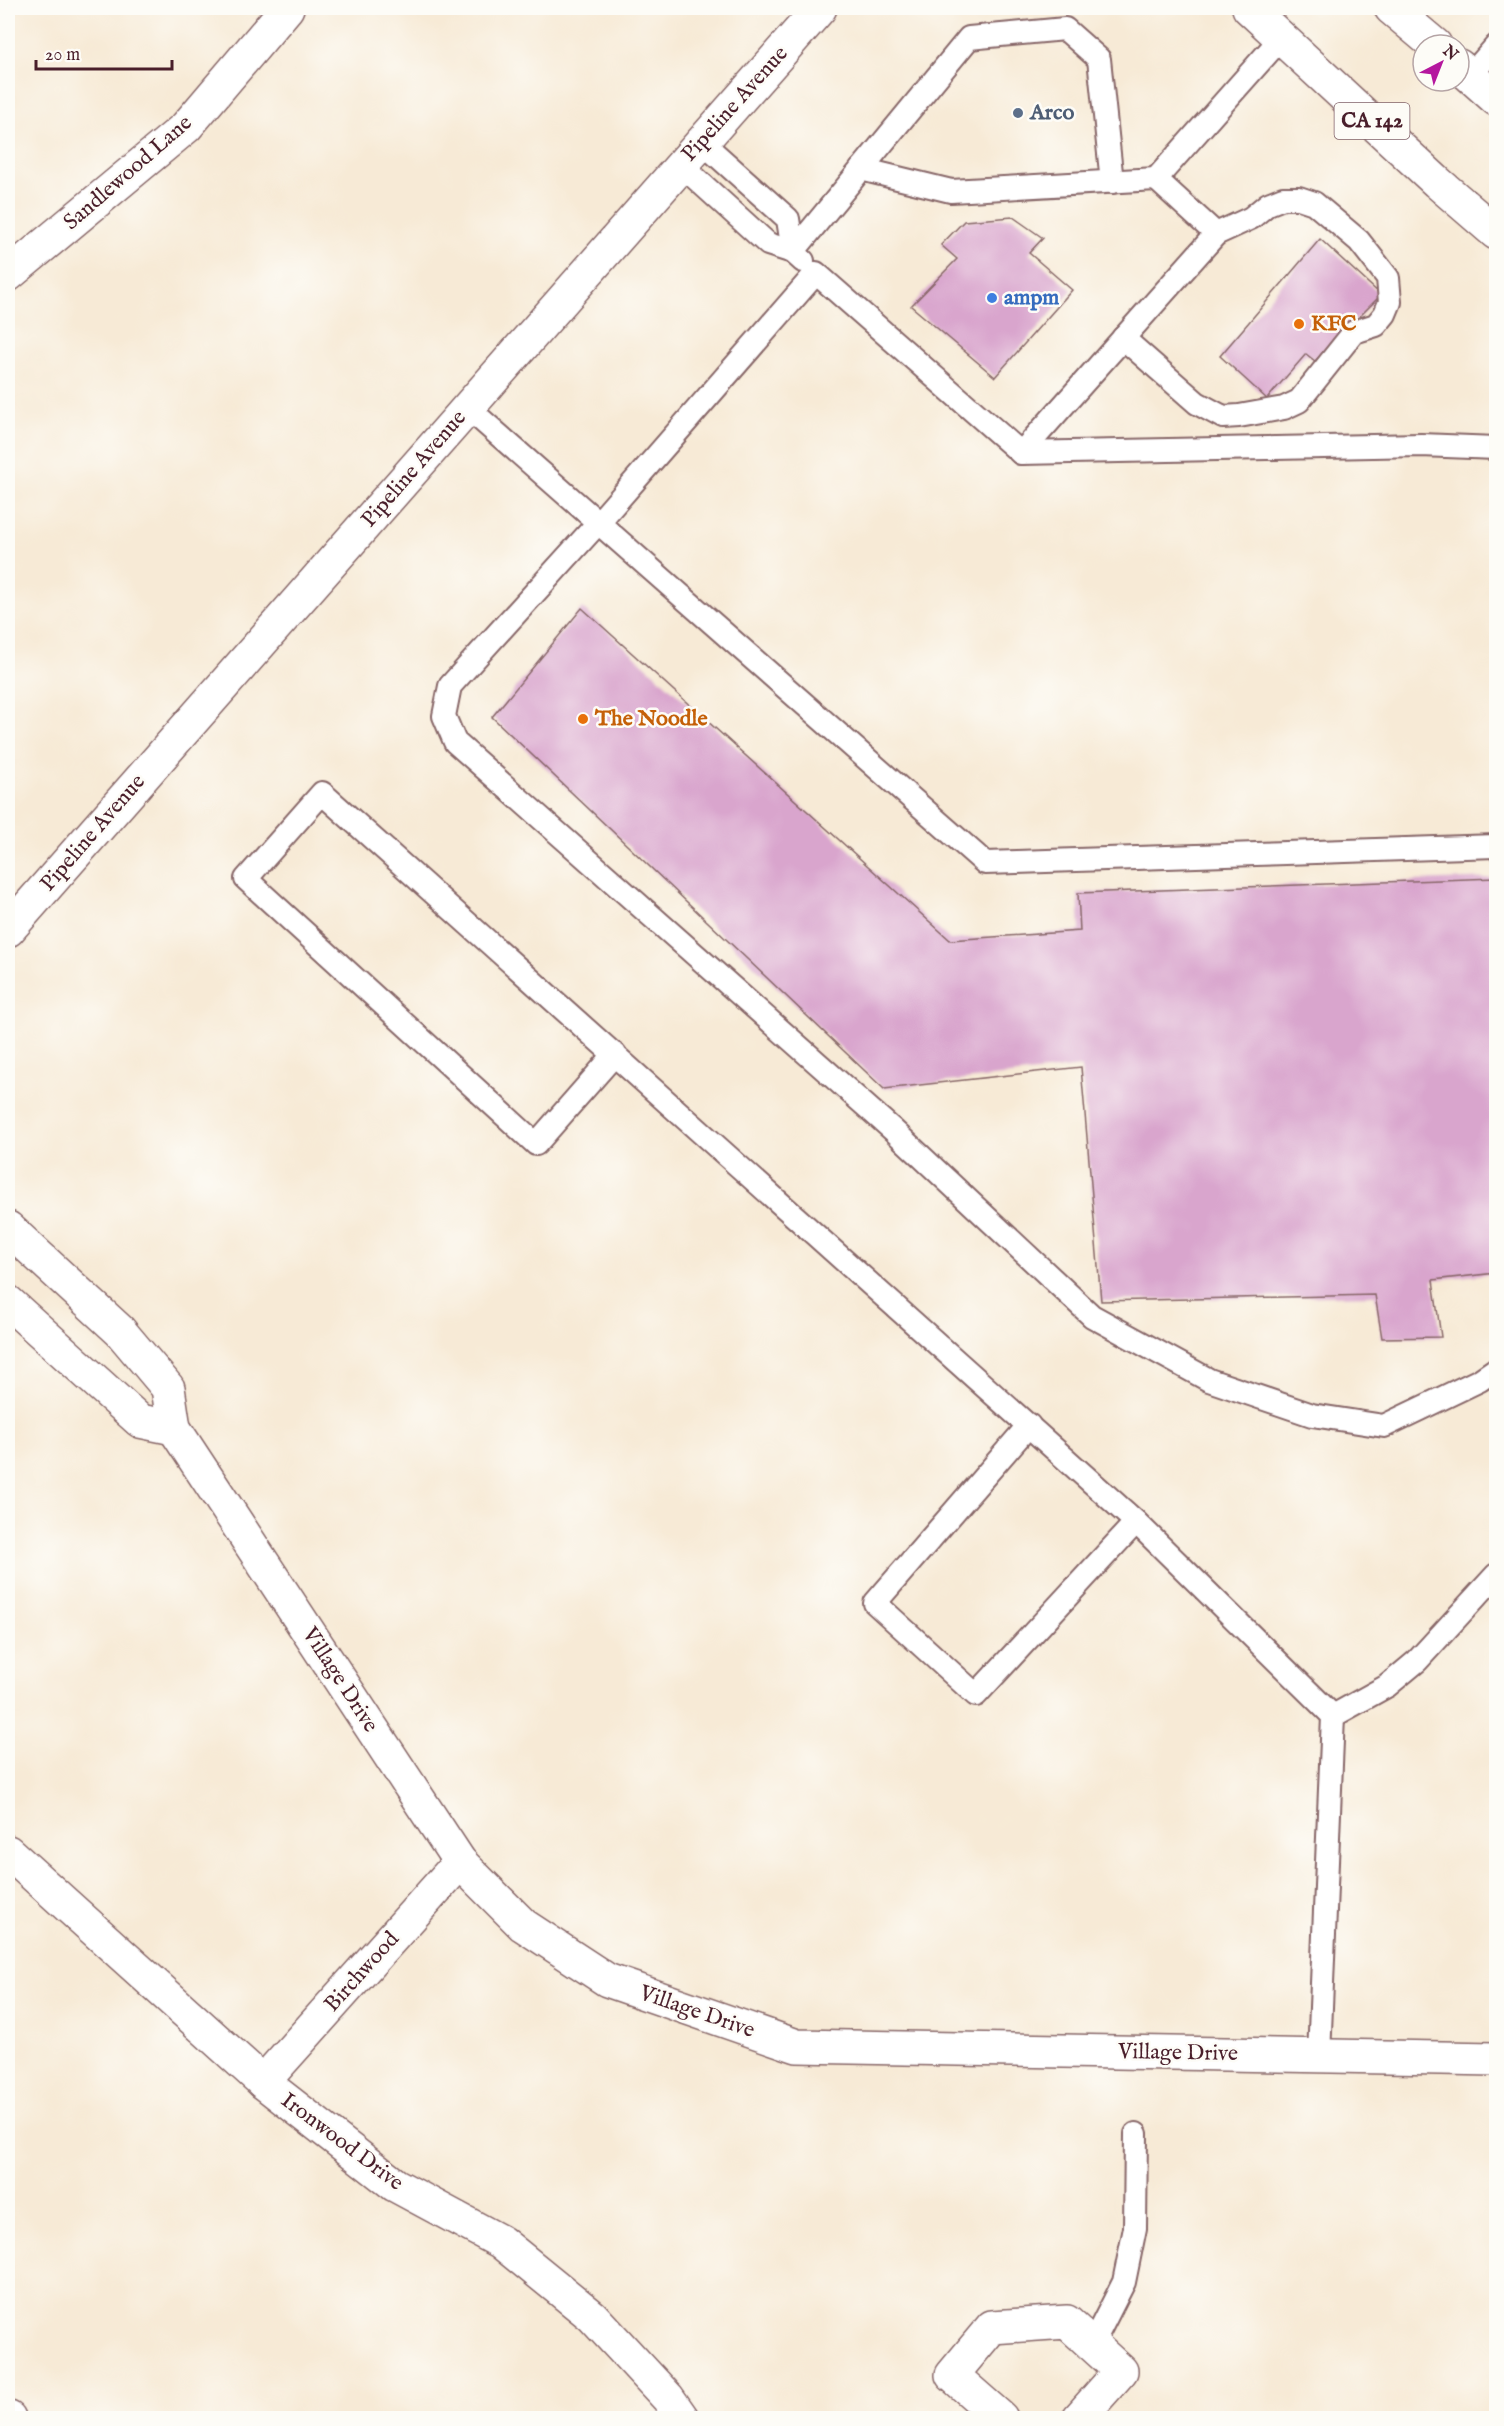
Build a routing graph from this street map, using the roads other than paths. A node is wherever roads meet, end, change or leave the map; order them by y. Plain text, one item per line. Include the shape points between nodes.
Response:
1 (287, 8) edge
2 (820, 8) edge
3 (1248, 8) edge
4 (1391, 8) edge
5 (1420, 33) edge
6 (1281, 38) junction
7 (1497, 46) edge
8 (1471, 66) edge
9 (1471, 76) edge
10 (1497, 99) edge
11 (692, 154) junction
12 (861, 169) junction
13 (1155, 179) junction
14 (1112, 182) junction
15 (1216, 234) junction
16 (1497, 234) edge
17 (793, 252) junction
18 (816, 273) junction
19 (8, 275) edge
20 (1123, 338) junction
21 (468, 408) junction
22 (1497, 448) edge
23 (1021, 453) junction
24 (598, 523) junction
25 (1497, 846) edge
26 (8, 930) edge
27 (615, 1054) junction
28 (8, 1228) edge
29 (8, 1302) edge
30 (1497, 1369) edge
31 (1029, 1425) junction
32 (174, 1428) junction
33 (1136, 1522) junction
34 (1497, 1575) edge
35 (1333, 1716) junction
36 (8, 1852) edge
37 (460, 1862) junction
38 (1319, 2056) junction
39 (1497, 2059) edge
40 (263, 2082) junction
41 (1136, 2134) dead end
42 (1092, 2345) junction
43 (682, 2418) edge
44 (1001, 2418) edge
45 (1079, 2418) edge

1 - 19 street, Sandlewood Lane via 186,127
2 - 11 street, Pipeline Avenue
3 - 6 street, CA 142
4 - 5 street
6 - 13 lane
6 - 16 street, CA 142
7 - 8 lane
9 - 10 street
11 - 17 lane via 768,244
11 - 17 lane via 788,219
11 - 21 street, Pipeline Avenue
12 - 14 lane via 951,191
12 - 14 lane via 969,38 1065,30 1099,59
12 - 17 lane
13 - 14 lane
13 - 15 lane
15 - 20 lane
15 - 20 lane via 1283,198 1314,203 1359,241 1388,278 1390,302 1385,314 1376,325 1354,332 1299,401 1284,408 1239,416 1223,417 1197,403
17 - 18 lane
18 - 23 lane
18 - 24 lane
20 - 23 lane
21 - 24 lane
21 - 26 street, Pipeline Avenue
22 - 23 lane via 1421,445
24 - 25 lane via 985,863
24 - 30 lane via 450,686 444,716 455,742 893,1130 1092,1316 1209,1380 1312,1415 1384,1426
27 - 27 lane via 322,793 246,879 536,1144
27 - 31 lane
28 - 32 street, Village Drive via 120,1331 168,1388
29 - 32 street via 140,1421
31 - 33 lane
31 - 33 lane via 875,1604 976,1695
32 - 37 street, Village Drive
33 - 35 lane
34 - 35 lane via 1417,1661 1387,1686
35 - 38 lane
36 - 40 street, Ironwood Drive
37 - 38 street, Village Drive via 523,1924 607,1980 797,2046
37 - 40 street, Birchwood
38 - 39 street, Village Drive
40 - 43 street, Ironwood Drive via 395,2185 510,2249 592,2316
41 - 42 lane via 1135,2228 1124,2282
42 - 44 street via 1067,2322 992,2327 952,2375
42 - 45 street via 1121,2371

